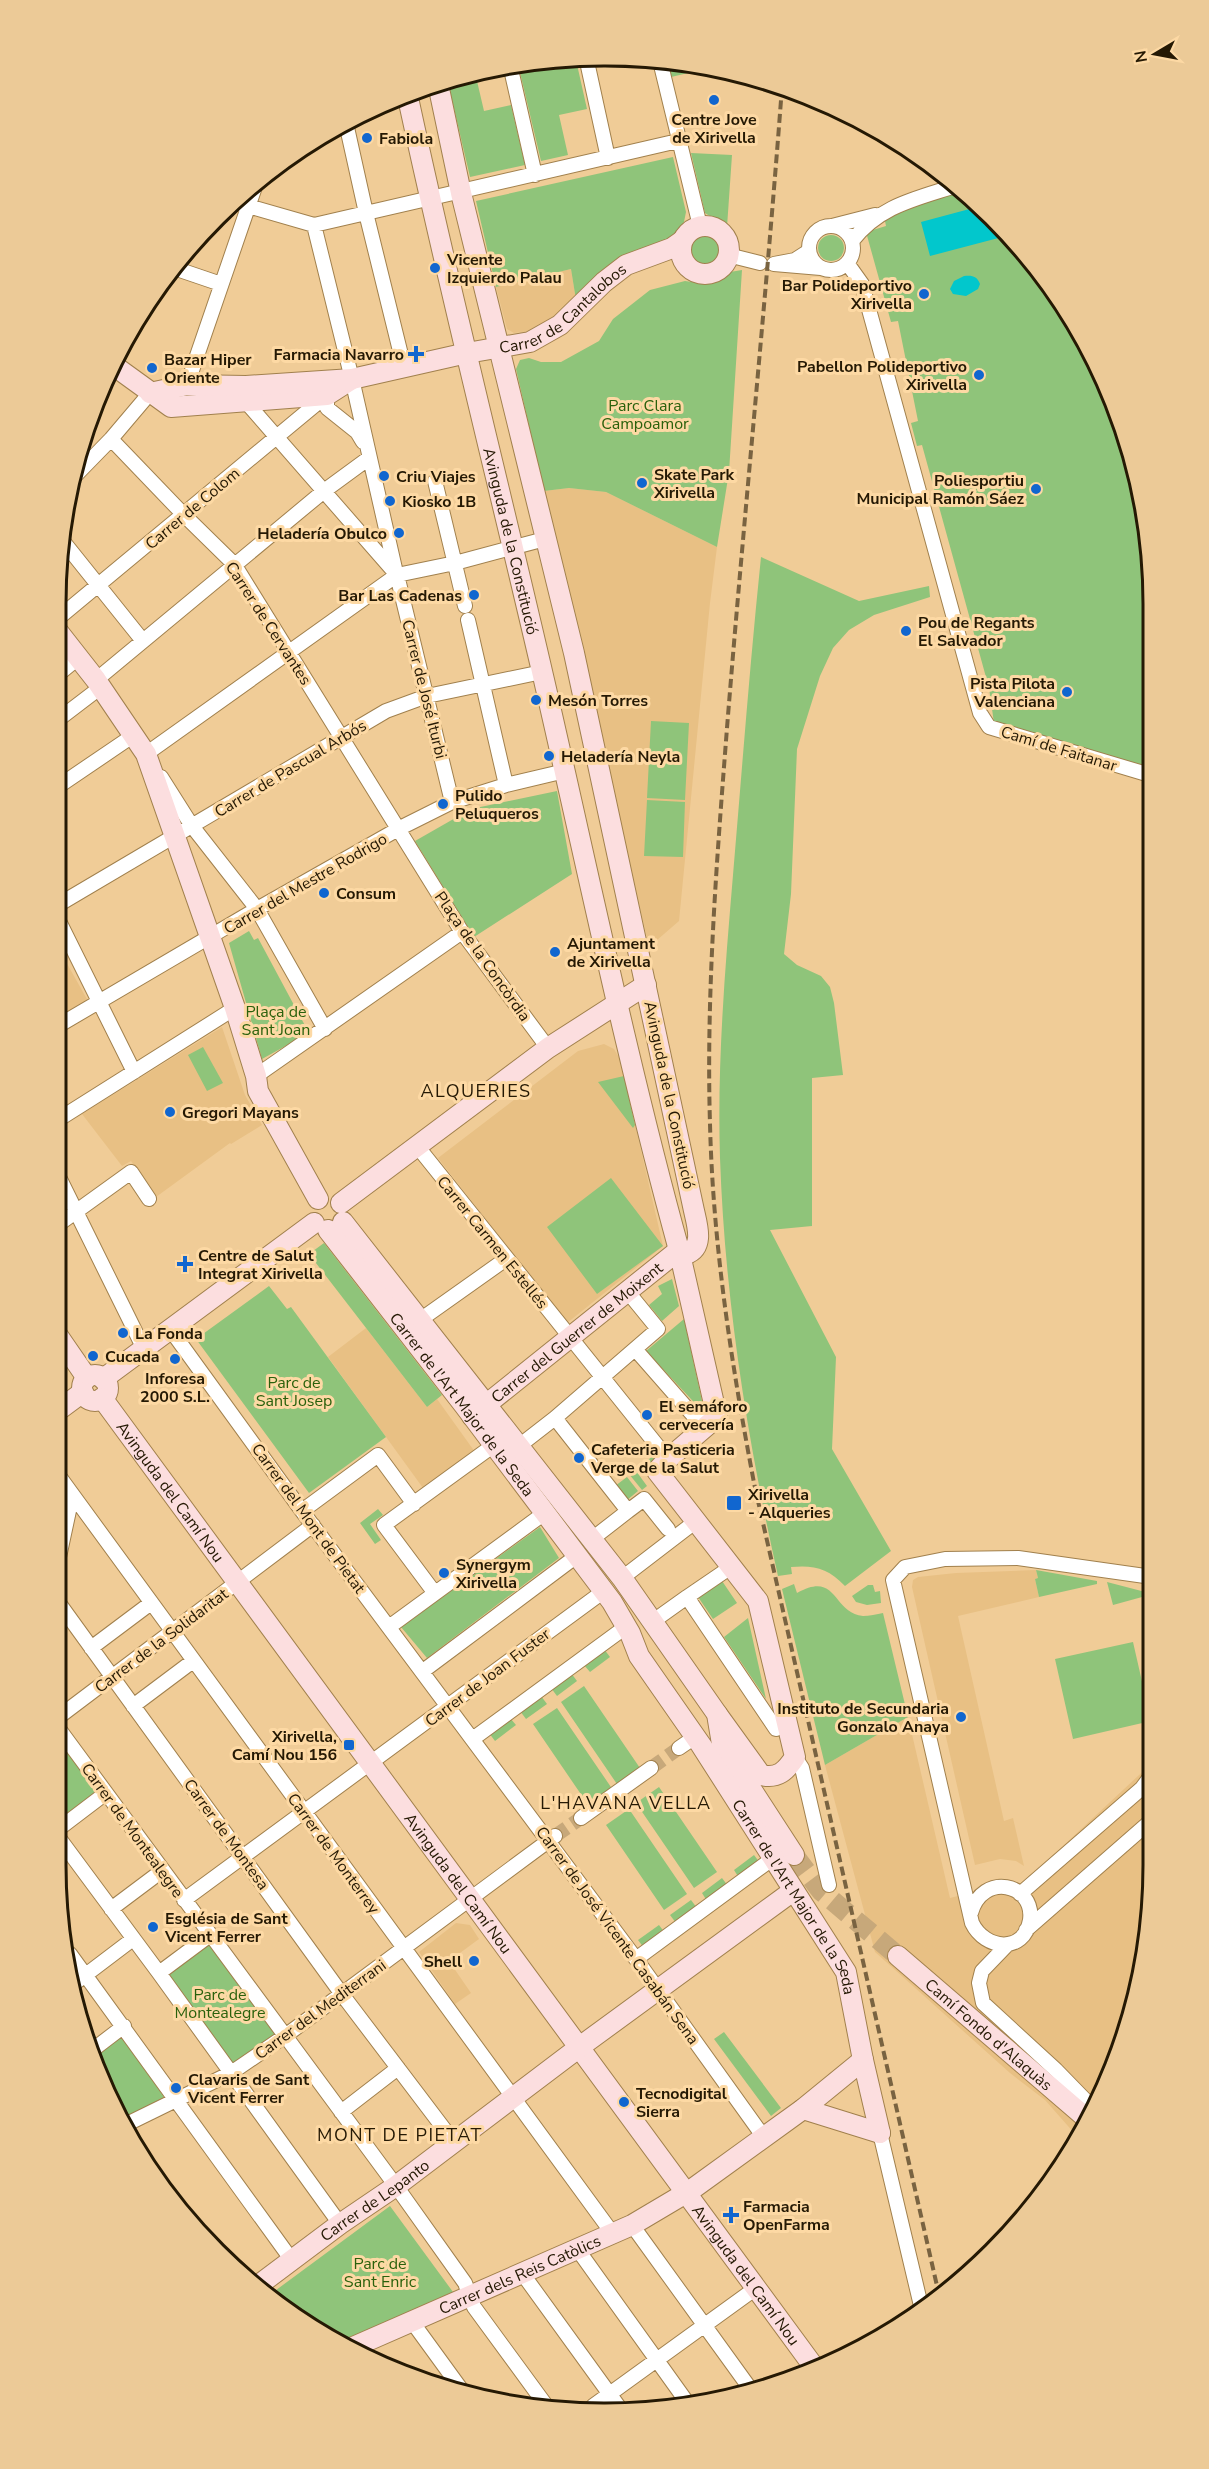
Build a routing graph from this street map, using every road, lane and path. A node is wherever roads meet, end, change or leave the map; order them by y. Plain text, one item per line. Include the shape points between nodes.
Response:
1 (588, 66) edge
2 (662, 70) edge
3 (512, 74) edge
4 (440, 92) edge
5 (409, 103) edge
6 (348, 131) edge
7 (678, 141) junction
8 (608, 158) junction
9 (535, 175) junction
10 (947, 189) edge
11 (461, 193) junction
12 (252, 198) edge
13 (430, 200) junction
14 (244, 205) edge
15 (249, 206) junction
16 (366, 213) junction
17 (880, 213) junction
18 (314, 225) junction
19 (700, 226) junction
20 (832, 226) junction
21 (682, 241) junction
22 (852, 241) junction
23 (809, 251) junction
24 (655, 253) junction
25 (729, 255) junction
26 (683, 261) junction
27 (760, 263) dead end
28 (847, 264) junction
29 (820, 268) junction
30 (182, 271) edge
31 (221, 284) junction
32 (500, 348) junction
33 (466, 353) junction
34 (404, 367) junction
35 (120, 370) edge
36 (352, 379) junction
37 (187, 385) junction
38 (150, 393) junction
39 (327, 395) junction
40 (246, 402) junction
41 (277, 437) junction
42 (111, 439) junction
43 (369, 458) junction
44 (83, 467) edge
45 (435, 481) dead end
46 (324, 491) junction
47 (184, 515) junction
48 (545, 538) junction
49 (513, 548) junction
50 (69, 549) edge
51 (455, 563) junction
52 (234, 564) junction
53 (397, 575) junction
54 (98, 585) junction
55 (465, 606) dead end
56 (66, 612) edge
57 (468, 620) dead end
58 (143, 641) junction
59 (66, 643) edge
60 (290, 652) junction
61 (78, 658) junction
62 (66, 668) edge
63 (542, 672) junction
64 (98, 683) junction
65 (483, 684) junction
66 (427, 696) junction
67 (66, 713) edge
68 (134, 735) junction
69 (341, 738) junction
70 (146, 754) junction
71 (565, 771) junction
72 (1143, 773) edge
73 (66, 781) edge
74 (506, 785) junction
75 (452, 802) junction
76 (192, 826) junction
77 (400, 828) junction
78 (174, 835) junction
79 (66, 900) edge
80 (257, 909) junction
81 (462, 932) junction
82 (66, 936) edge
83 (209, 937) junction
84 (646, 981) junction
85 (614, 998) junction
86 (98, 1002) junction
87 (235, 1008) junction
88 (66, 1021) edge
89 (621, 1027) junction
90 (325, 1029) junction
91 (568, 1035) junction
92 (548, 1048) junction
93 (134, 1072) junction
94 (256, 1076) junction
95 (66, 1115) edge
96 (417, 1146) junction
97 (66, 1191) edge
98 (149, 1199) dead end
99 (693, 1206) junction
100 (76, 1211) junction
101 (669, 1215) junction
102 (66, 1218) edge
103 (331, 1219) junction
104 (679, 1250) junction
105 (506, 1259) junction
106 (627, 1291) junction
107 (420, 1320) junction
108 (171, 1329) junction
109 (570, 1337) junction
110 (66, 1347) edge
111 (635, 1348) junction
112 (144, 1349) junction
113 (602, 1377) junction
114 (94, 1387) junction
115 (66, 1405) edge
116 (479, 1410) junction
117 (707, 1417) dead end
118 (555, 1418) junction
119 (494, 1445) junction
120 (519, 1446) junction
121 (668, 1459) junction
122 (66, 1486) edge
123 (71, 1493) junction
124 (66, 1497) edge
125 (414, 1504) junction
126 (302, 1511) junction
127 (628, 1511) junction
128 (546, 1512) junction
129 (695, 1522) junction
130 (66, 1524) edge
131 (313, 1526) junction
132 (668, 1529) dead end
133 (592, 1539) junction
134 (578, 1556) junction
135 (731, 1567) junction
136 (1143, 1576) edge
137 (622, 1578) junction
138 (237, 1582) junction
139 (604, 1591) junction
140 (434, 1592) junction
141 (687, 1597) junction
142 (151, 1603) junction
143 (66, 1613) edge
144 (652, 1622) junction
145 (627, 1626) junction
146 (389, 1627) junction
147 (172, 1632) junction
148 (91, 1648) junction
149 (194, 1661) junction
150 (423, 1671) junction
151 (112, 1677) junction
152 (133, 1706) junction
153 (449, 1706) junction
154 (66, 1712) edge
155 (717, 1714) junction
156 (776, 1729) dead end
157 (474, 1738) junction
158 (66, 1739) edge
159 (698, 1741) junction
160 (679, 1748) tunnel mouth
161 (795, 1757) junction
162 (371, 1764) junction
163 (651, 1768) tunnel mouth
164 (740, 1774) junction
165 (1143, 1787) edge
166 (106, 1793) junction
167 (304, 1812) junction
168 (581, 1818) tunnel mouth
169 (66, 1824) edge
170 (1143, 1828) edge
171 (552, 1838) junction
172 (66, 1848) edge
173 (68, 1851) joint
174 (794, 1855) tunnel mouth
175 (244, 1856) junction
176 (772, 1859) junction
177 (163, 1870) junction
178 (829, 1885) dead end
179 (793, 1891) junction
180 (1020, 1894) junction
181 (471, 1899) junction
182 (184, 1900) junction
183 (111, 1909) junction
184 (971, 1913) junction
185 (1026, 1930) junction
186 (210, 1935) junction
187 (134, 1939) junction
188 (1008, 1944) junction
189 (403, 1948) junction
190 (898, 1956) tunnel mouth
191 (636, 1959) junction
192 (159, 1973) junction
193 (81, 1979) edge
194 (659, 1990) junction
195 (341, 1993) junction
196 (124, 2026) junction
197 (285, 2036) junction
198 (98, 2046) edge
199 (580, 2047) junction
200 (863, 2060) junction
201 (398, 2068) junction
202 (231, 2073) junction
203 (513, 2098) junction
204 (177, 2099) junction
205 (803, 2109) junction
206 (1084, 2110) edge
207 (1083, 2111) edge
208 (341, 2112) junction
209 (132, 2122) edge
210 (880, 2133) junction
211 (763, 2136) junction
212 (454, 2142) junction
213 (396, 2186) junction
214 (686, 2193) junction
215 (340, 2224) junction
216 (632, 2225) junction
217 (613, 2234) junction
218 (578, 2250) junction
219 (291, 2259) junction
220 (522, 2273) junction
221 (264, 2281) edge
222 (756, 2288) junction
223 (469, 2295) junction
224 (920, 2301) edge
225 (412, 2323) junction
226 (705, 2324) junction
227 (362, 2345) edge
228 (656, 2360) junction
229 (810, 2362) edge
230 (456, 2382) edge
231 (747, 2384) edge
232 (610, 2394) junction
233 (683, 2397) edge
234 (541, 2399) edge
235 (598, 2403) edge
236 (616, 2403) edge

1 - 8 street
2 - 7 street
3 - 9 street
4 - 11 street, Avinguda de la Constitució
5 - 13 street, Avinguda de la Constitució
6 - 16 street
7 - 8 street
7 - 19 street
8 - 9 street
9 - 11 street
10 - 17 street
11 - 13 street
11 - 32 street, Avinguda de la Constitució
12 - 15 street
13 - 16 street
13 - 33 street, Avinguda de la Constitució
14 - 15 street
15 - 18 street
15 - 31 street
16 - 18 street
16 - 34 street
17 - 20 street
17 - 22 street
18 - 36 street
19 - 21 street
19 - 25 street via 722,233
20 - 22 street via 841,228
20 - 23 street via 815,233
21 - 24 street, Carrer de Cantalobos
21 - 26 street
22 - 28 street via 853,252
23 - 29 street
23 - 29 street via 795,260 774,264
24 - 26 street via 674,254
24 - 32 street, Carrer de Cantalobos via 626,266 604,282 561,325 530,342
25 - 26 street via 720,269 705,274 690,269
25 - 27 street
28 - 29 street via 834,270
28 - 72 street, Camí de Faitanar via 862,284 979,708 989,727
30 - 31 street
31 - 37 street
32 - 33 street, Carrer de Cantalobos
32 - 48 street, Avinguda de la Constitució
33 - 34 street, Carrer de Cantalobos
33 - 49 street, Avinguda de la Constitució
34 - 36 street, Carrer de Cantalobos
35 - 38 street
36 - 37 street via 246,386
36 - 39 street
36 - 43 street
37 - 38 street
38 - 40 street via 171,407
38 - 42 street
39 - 40 street
39 - 41 street, Carrer de Colom
39 - 43 street via 327,408 360,435
40 - 41 street, Carrer de José Iturbi
41 - 46 street, Carrer de José Iturbi
41 - 47 street, Carrer de Colom
42 - 44 street
42 - 47 street, Carrer de Cervantes
43 - 46 street
43 - 53 street, Carrer de José Iturbi
45 - 51 street
46 - 52 street
46 - 53 street, Carrer de José Iturbi
47 - 52 street, Carrer de Cervantes
47 - 54 street, Carrer de Colom
48 - 49 street
48 - 84 street, Avinguda de la Constitució
49 - 51 street
49 - 63 street, Avinguda de la Constitució
50 - 54 street
51 - 53 street
51 - 55 street
52 - 58 street
52 - 60 street, Carrer de Cervantes
53 - 60 street
53 - 66 street, Carrer de José Iturbi
54 - 56 street, Carrer de Colom
54 - 58 street
57 - 65 street
58 - 64 street
59 - 61 street
60 - 69 street, Carrer de Cervantes
60 - 70 street
61 - 62 street
61 - 64 street
63 - 65 street, Carrer de Pascual Arbós
63 - 71 street, Avinguda de la Constitució
64 - 67 street
64 - 68 street
65 - 66 street, Carrer de Pascual Arbós
65 - 74 street
66 - 69 street, Carrer de Pascual Arbós via 386,711
66 - 75 street, Carrer de José Iturbi
68 - 70 street
68 - 73 street
69 - 76 street, Carrer de Pascual Arbós
69 - 77 street, Carrer de Cervantes
70 - 76 street
70 - 78 street
71 - 74 street
71 - 85 street, Avinguda de la Constitució
74 - 75 street
75 - 77 street
76 - 78 street, Carrer de Pascual Arbós
76 - 80 street
77 - 80 street, Carrer del Mestre Rodrigo
77 - 81 street, Plaça de la Concòrdia
78 - 79 street, Carrer de Pascual Arbós
78 - 83 street
80 - 83 street, Carrer del Mestre Rodrigo
80 - 90 street
81 - 90 street
81 - 92 street, Plaça de la Concòrdia
82 - 86 street
83 - 86 street, Carrer del Mestre Rodrigo
83 - 87 street
84 - 85 street, Avinguda de la Constitució
84 - 99 street, Avinguda de la Constitució
85 - 89 street, Avinguda de la Constitució
85 - 91 street
86 - 88 street, Carrer del Mestre Rodrigo
86 - 93 street
87 - 93 street
87 - 94 street
89 - 91 street via 596,1025
89 - 101 street, Avinguda de la Constitució
90 - 94 street
91 - 92 street
92 - 96 street
93 - 95 street
94 - 103 street via 258,1091 318,1199 333,1197
96 - 103 street
96 - 105 street, Carrer Carmen Estellés
97 - 100 street
98 - 100 street via 130,1172
99 - 101 street, Avinguda de la Constitució
99 - 104 street, Avinguda de la Constitució via 699,1243 690,1253
100 - 102 street
100 - 112 street
101 - 104 street, Avinguda de la Constitució
103 - 107 street, Carrer de l'Art Major de la Seda
103 - 108 street
103 - 116 street, Carrer de l'Art Major de la Seda
104 - 106 street, Carrer del Guerrer de Moixent
104 - 121 street, Avinguda de la Constitució via 717,1418
105 - 107 street
105 - 109 street, Carrer Carmen Estellés
106 - 109 street, Carrer del Guerrer de Moixent
106 - 111 street via 658,1329
107 - 116 street, Carrer de l'Art Major de la Seda
108 - 112 street
108 - 126 street, Carrer del Mont de Pietat
109 - 113 street, Carrer Carmen Estellés
109 - 116 street, Carrer del Guerrer de Moixent
110 - 114 street, Avinguda del Camí Nou
111 - 113 street
111 - 117 street via 699,1422
112 - 114 street
113 - 118 street
113 - 121 street, Carrer Carmen Estellés
114 - 115 street
114 - 138 street, Avinguda del Camí Nou
116 - 119 street, Carrer de l'Art Major de la Seda
116 - 120 street, Carrer de l'Art Major de la Seda
118 - 120 street
118 - 127 street
119 - 125 street
119 - 128 street, Carrer de l'Art Major de la Seda
120 - 133 street, Carrer de l'Art Major de la Seda
121 - 129 street via 657,1471
122 - 123 street, Carrer de Monterrey
123 - 124 street
123 - 130 street
123 - 142 street, Carrer de Monterrey
125 - 126 street via 378,1455
125 - 140 street via 384,1525
126 - 131 street, Carrer del Mont de Pietat
127 - 132 street via 644,1498
127 - 133 street
128 - 134 street, Carrer de l'Art Major de la Seda
128 - 140 street
129 - 135 street
129 - 137 street
131 - 138 street, Carrer de la Solidaritat
131 - 146 street, Carrer del Mont de Pietat
133 - 137 street, Carrer de l'Art Major de la Seda
134 - 139 street, Carrer de l'Art Major de la Seda
134 - 150 street
135 - 141 street
135 - 161 street via 758,1601
136 - 184 street via 1018,1558 945,1558 905,1567 893,1580
137 - 139 street
137 - 139 street
137 - 144 street, Carrer de l'Art Major de la Seda
138 - 147 street, Carrer de la Solidaritat
138 - 162 street, Avinguda del Camí Nou
139 - 145 street, Carrer de l'Art Major de la Seda
139 - 153 street, Carrer de Joan Fuster
140 - 146 street
141 - 144 street
141 - 156 street
142 - 147 street, Carrer de Monterrey
142 - 148 street
143 - 148 street, Carrer de Montesa
144 - 155 street, Carrer de l'Art Major de la Seda
145 - 157 street
145 - 159 street, Carrer de l'Art Major de la Seda via 639,1656
146 - 150 street, Carrer del Mont de Pietat
147 - 149 street, Carrer de Monterrey
147 - 151 street, Carrer de la Solidaritat
148 - 151 street, Carrer de Montesa
149 - 152 street
149 - 167 street, Carrer de Monterrey
150 - 153 street, Carrer del Mont de Pietat
151 - 152 street, Carrer de Montesa
151 - 154 street, Carrer de la Solidaritat
152 - 175 street, Carrer de Montesa
153 - 157 street, Carrer de José Vicente Casabán Sena
153 - 162 street, Carrer de Joan Fuster
155 - 161 street, Carrer de l'Art Major de la Seda via 761,1775 780,1775
155 - 164 street, Carrer de l'Art Major de la Seda via 722,1744
157 - 171 street, Carrer de José Vicente Casabán Sena
158 - 166 street, Carrer de Montealegre
159 - 160 street
159 - 164 street, Carrer de l'Art Major de la Seda
159 - 176 street, Carrer de l'Art Major de la Seda
161 - 178 street via 802,1768
162 - 167 street, Carrer de Joan Fuster
162 - 181 street, Avinguda del Camí Nou
163 - 168 street
164 - 174 street, Carrer de l'Art Major de la Seda
165 - 180 street
166 - 169 street
166 - 177 street, Carrer de Montealegre
167 - 175 street, Carrer de Joan Fuster
167 - 189 street, Carrer de Monterrey
170 - 185 street
171 - 181 street, Carrer del Mediterrani
171 - 191 street, Carrer de José Vicente Casabán Sena
172 - 173 street
173 - 183 street
175 - 182 street, Carrer de Joan Fuster
175 - 195 street, Carrer de Montesa
176 - 179 street, Carrer de l'Art Major de la Seda
176 - 191 street
177 - 182 street, Carrer de Montealegre
177 - 183 street
179 - 194 street, Carrer de Lepanto
179 - 200 street, Carrer de l'Art Major de la Seda via 846,1972
180 - 184 street via 1006,1886 988,1889 980,1895
180 - 185 street via 1029,1910
181 - 189 street, Carrer del Mediterrani
181 - 199 street, Avinguda del Camí Nou
182 - 186 street, Carrer de Montealegre
183 - 187 street
184 - 188 street via 976,1932 984,1940
185 - 188 street
186 - 192 street
186 - 197 street, Carrer de Montealegre
187 - 192 street
187 - 193 street
188 - 206 street via 982,1971 979,1983 983,2003 1056,2070
189 - 195 street, Carrer del Mediterrani
189 - 203 street, Carrer de Monterrey
190 - 207 street, Camí Fondo d'Alaquàs
191 - 194 street, Carrer de José Vicente Casabán Sena
192 - 202 street
193 - 196 street
194 - 199 street, Carrer de Lepanto
194 - 211 street, Carrer de José Vicente Casabán Sena
195 - 197 street, Carrer del Mediterrani
195 - 201 street, Carrer de Montesa
196 - 198 street
196 - 204 street
197 - 202 street, Carrer del Mediterrani
197 - 208 street, Carrer de Montealegre
199 - 203 street, Carrer de Lepanto
199 - 214 street, Avinguda del Camí Nou
200 - 205 street, Carrer dels Reis Catòlics
200 - 210 street, Carrer de l'Art Major de la Seda
201 - 208 street
201 - 212 street, Carrer de Montesa
202 - 204 street, Carrer del Mediterrani
202 - 215 street
203 - 212 street, Carrer de Lepanto
203 - 217 street, Carrer de Monterrey
204 - 209 street, Carrer del Mediterrani
204 - 219 street
205 - 210 street
205 - 211 street, Carrer dels Reis Catòlics
208 - 213 street, Carrer de Montealegre
210 - 224 street
211 - 214 street, Carrer dels Reis Catòlics
212 - 213 street, Carrer de Lepanto
213 - 215 street, Carrer de Lepanto
213 - 223 street, Carrer de Montealegre via 465,2283
214 - 216 street, Carrer dels Reis Catòlics
214 - 222 street, Avinguda del Camí Nou
215 - 219 street, Carrer de Lepanto
216 - 217 street, Carrer dels Reis Catòlics
216 - 226 street
217 - 218 street, Carrer dels Reis Catòlics
218 - 220 street, Carrer dels Reis Catòlics
218 - 228 street
219 - 221 street, Carrer de Lepanto
220 - 223 street, Carrer dels Reis Catòlics
220 - 232 street
222 - 226 street
222 - 229 street, Avinguda del Camí Nou
223 - 225 street, Carrer dels Reis Catòlics
223 - 234 street, Carrer de Montealegre
225 - 227 street, Carrer dels Reis Catòlics
225 - 230 street
226 - 228 street
226 - 231 street
228 - 232 street
228 - 233 street
232 - 235 street
232 - 236 street

